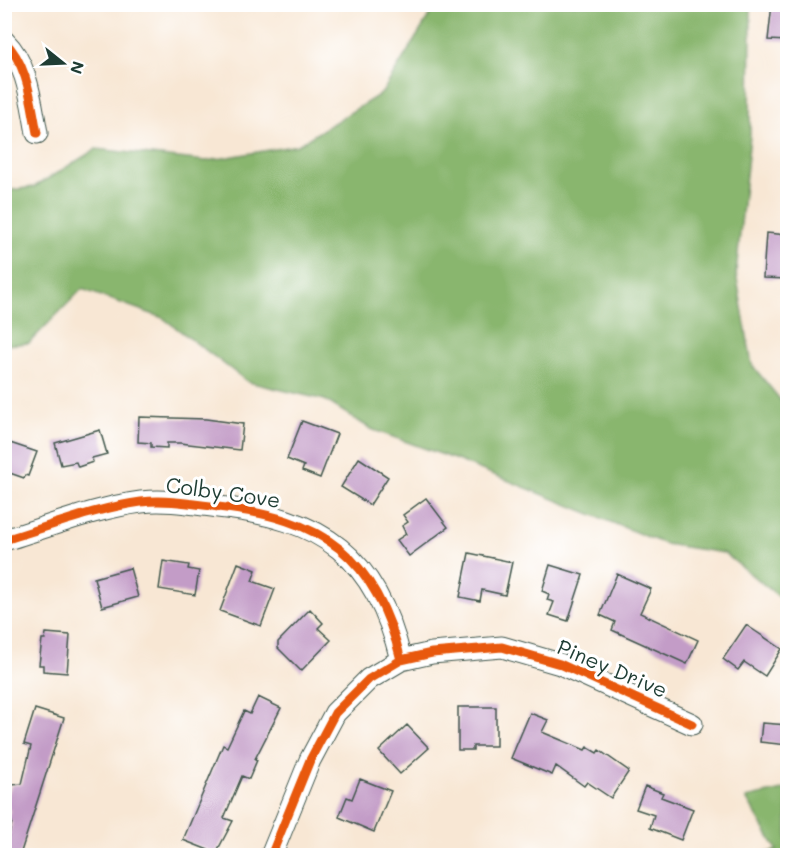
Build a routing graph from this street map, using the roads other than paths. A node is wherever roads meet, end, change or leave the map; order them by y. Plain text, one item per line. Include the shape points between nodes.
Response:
1 (4, 41) edge
2 (37, 133) dead end
3 (4, 540) edge
4 (401, 660) junction
5 (692, 724) dead end
6 (271, 855) edge

1 - 2 street via 13,49 26,80
3 - 4 street, Colby Cove via 142,502 262,512 282,518 342,549 362,570 393,628
4 - 5 street, Piney Drive via 502,647 560,664
4 - 6 street, Piney Drive via 369,679 330,720

